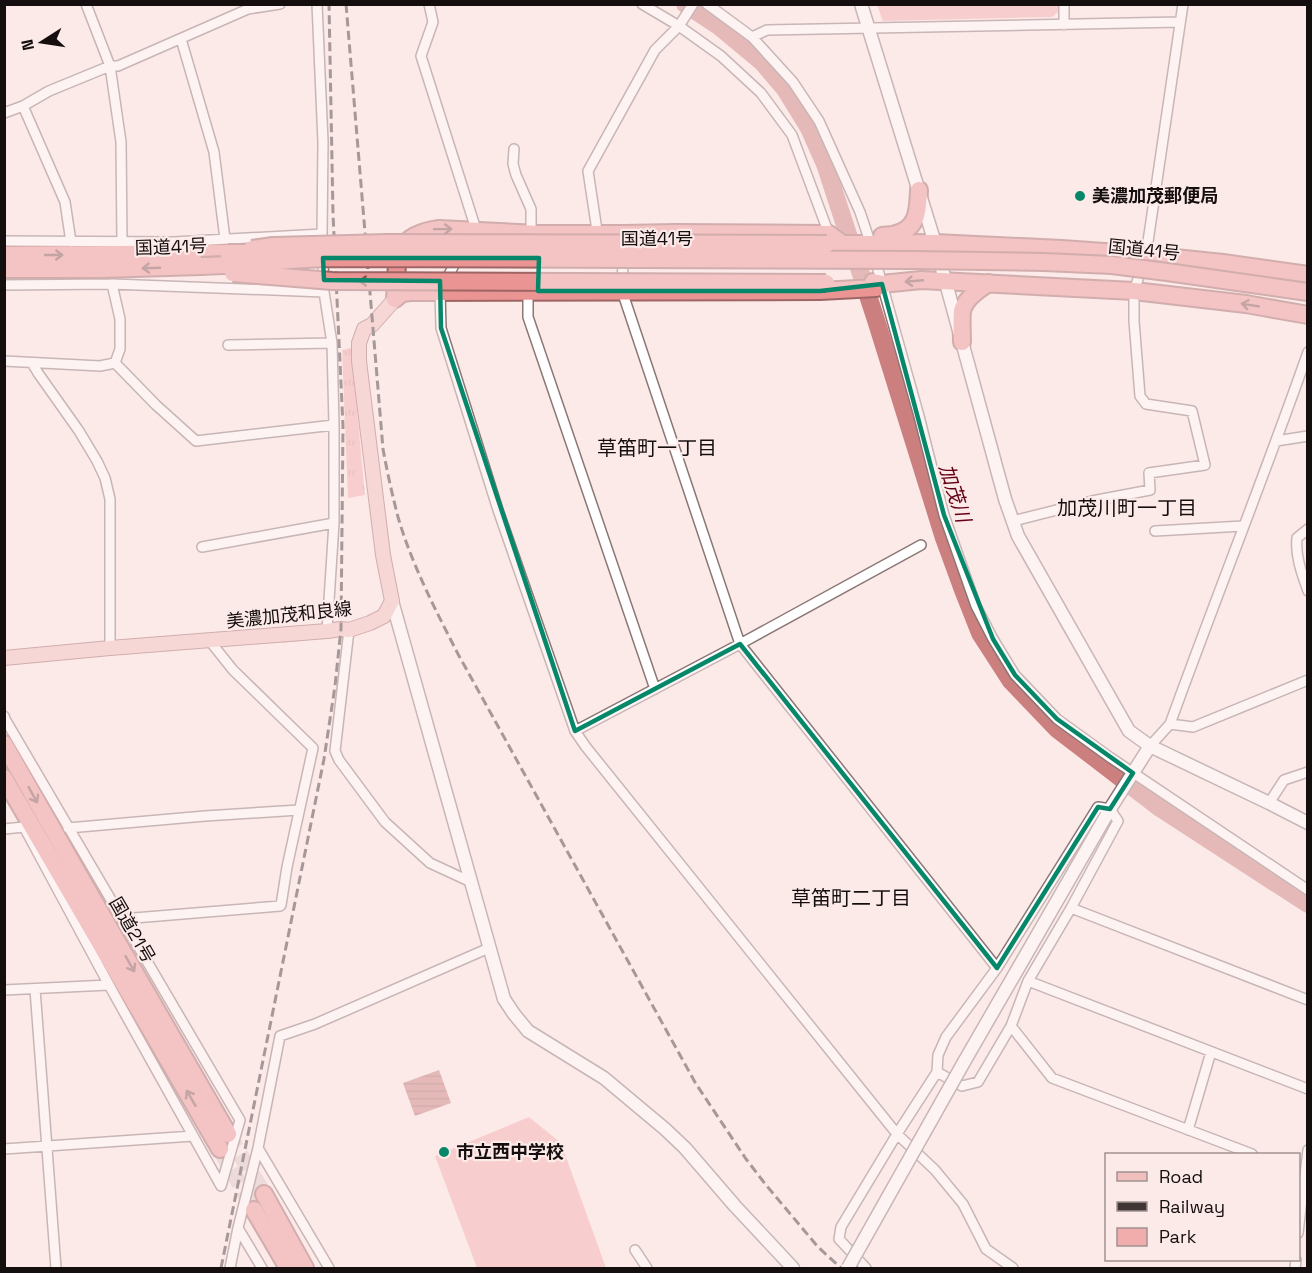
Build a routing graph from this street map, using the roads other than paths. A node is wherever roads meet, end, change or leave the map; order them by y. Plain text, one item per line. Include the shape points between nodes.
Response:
1 (86, 4) edge
2 (279, 4) edge
3 (317, 4) edge
4 (429, 4) edge
5 (642, 4) edge
6 (693, 4) edge
7 (707, 4) edge
8 (861, 4) edge
9 (1064, 4) edge
10 (1183, 4) edge
11 (1180, 22) junction
12 (1064, 25) junction
13 (679, 26) junction
14 (868, 29) junction
15 (752, 37) junction
16 (182, 39) junction
17 (110, 66) junction
18 (23, 106) junction
19 (4, 113) edge
20 (514, 149) dead end
21 (919, 190) junction
22 (472, 230) junction
23 (535, 233) junction
24 (322, 234) junction
25 (598, 234) junction
26 (623, 234) junction
27 (4, 241) edge
28 (845, 241) junction
29 (71, 242) junction
30 (122, 242) junction
31 (935, 243) junction
32 (226, 246) junction
33 (4, 255) edge
34 (1146, 255) junction
35 (102, 262) junction
36 (201, 266) junction
37 (4, 269) edge
38 (1308, 275) edge
39 (945, 280) junction
40 (989, 283) junction
41 (112, 284) junction
42 (4, 285) edge
43 (878, 285) junction
44 (851, 286) junction
45 (1308, 286) edge
46 (1076, 288) junction
47 (440, 291) junction
48 (533, 291) junction
49 (597, 291) junction
50 (622, 291) junction
51 (1134, 291) junction
52 (324, 292) junction
53 (1308, 292) edge
54 (395, 299) junction
55 (1308, 315) edge
56 (962, 342) junction
57 (332, 343) junction
58 (228, 345) dead end
59 (1308, 352) edge
60 (4, 361) edge
61 (32, 363) junction
62 (115, 363) junction
63 (334, 425) junction
64 (1308, 436) edge
65 (1276, 441) junction
66 (1013, 521) junction
67 (334, 523) junction
68 (1243, 526) junction
69 (1308, 529) edge
70 (1155, 531) dead end
71 (921, 545) dead end
72 (202, 546) dead end
73 (1308, 591) edge
74 (392, 601) junction
75 (349, 630) junction
76 (327, 631) junction
77 (209, 640) junction
78 (740, 644) junction
79 (110, 648) junction
80 (4, 658) edge
81 (1308, 680) edge
82 (655, 689) junction
83 (4, 716) edge
84 (1170, 724) junction
85 (575, 731) junction
86 (4, 744) edge
87 (1149, 746) junction
88 (1308, 772) edge
89 (1132, 775) junction
90 (4, 778) edge
91 (1269, 803) junction
92 (1113, 805) junction
93 (299, 810) junction
94 (1308, 823) edge
95 (27, 826) junction
96 (69, 828) junction
97 (4, 829) edge
98 (471, 882) junction
99 (1308, 890) edge
100 (1071, 908) junction
101 (122, 919) junction
102 (489, 948) junction
103 (997, 968) junction
104 (1028, 981) junction
105 (109, 985) junction
106 (34, 989) junction
107 (4, 990) edge
108 (1308, 1000) edge
109 (1011, 1026) junction
110 (1211, 1052) junction
111 (937, 1072) junction
112 (1308, 1089) edge
113 (1188, 1130) junction
114 (897, 1134) junction
115 (193, 1136) junction
116 (47, 1147) junction
117 (258, 1148) junction
118 (4, 1149) edge
119 (1308, 1150) edge
120 (1247, 1153) edge
121 (1304, 1174) edge
122 (264, 1194) tunnel mouth
123 (1300, 1221) edge
124 (238, 1228) junction
125 (635, 1250) dead end
126 (56, 1269) edge
127 (230, 1269) edge
128 (262, 1269) edge
129 (279, 1269) edge
130 (288, 1269) edge
131 (306, 1269) edge
132 (329, 1269) edge
133 (647, 1269) edge
134 (794, 1269) edge
135 (848, 1269) edge
136 (866, 1269) edge
137 (1013, 1269) edge

1 - 17 street
2 - 16 street via 248,9
3 - 24 street
4 - 22 street via 433,22 421,56 474,223
5 - 13 street
6 - 13 street
7 - 15 street
8 - 14 street
9 - 12 street
10 - 11 street
11 - 12 street
11 - 34 street
12 - 14 street
13 - 25 street via 656,50 588,171
13 - 28 street via 721,56 761,93 792,135
14 - 15 street via 767,30
14 - 21 street
15 - 28 street via 793,82 819,121 860,212
16 - 17 street
16 - 32 street via 214,152
17 - 18 street
17 - 30 street via 121,142
18 - 19 street
18 - 29 street via 65,202
20 - 23 street via 516,176 531,209
21 - 28 highway via 917,216 909,227 897,234
21 - 31 street
22 - 23 highway
22 - 47 street
54 -> 22 highway via 401,247 414,235 439,229
23 - 25 highway
23 - 48 street
24 - 32 street
24 - 52 street
25 - 26 highway
25 - 49 street
26 - 28 highway
26 - 50 street
27 - 29 street
28 - 31 highway
28 - 32 highway, bridge
28 - 39 highway via 932,263
28 - 43 street
29 - 30 street
30 - 32 street
31 - 34 highway
31 - 39 street
31 - 46 highway via 962,265 987,267 1027,279 1058,281
32 - 35 highway, 国道41号
32 - 45 highway, 国道41号, bridge via 1031,256 1140,262
33 -> 35 highway, 国道41号
34 - 38 highway
34 - 51 street
36 -> 35 highway, 国道41号
35 - 37 highway, 国道41号
44 -> 36 highway, bridge via 332,281 239,274
36 - 53 highway, 国道41号, bridge via 329,258 1044,262 1112,265
39 - 40 highway
39 -> 43 highway
39 - 56 street
40 - 46 highway
40 - 56 highway via 969,298 962,310
41 - 42 street
41 - 52 street
41 - 62 street via 120,319 120,349
43 - 44 highway
43 - 89 street via 919,416 944,515 976,606 993,639 1015,675 1057,719
44 - 50 highway
46 - 51 highway
47 - 48 highway
47 - 54 highway via 402,293
47 - 85 street via 441,328 498,510
48 - 49 highway
48 - 82 street via 528,317
49 - 50 highway
50 - 78 street
55 -> 51 highway
51 - 66 street via 1140,396 1146,404 1192,411 1205,465 1149,473 1150,490
52 - 57 street
54 - 74 main road via 364,329 359,343 383,555
56 - 66 street
57 - 58 street
57 - 63 street
59 - 65 street
60 - 61 street
61 - 62 street
61 - 79 street via 79,431 105,478 110,499
62 - 63 street via 196,441
63 - 67 street
64 - 65 street
65 - 68 street
66 - 87 street via 1129,731
67 - 72 street
67 - 76 street
68 - 70 street
68 - 84 street
69 - 73 street via 1297,538 1296,547
71 - 78 street
74 - 75 main road, 美濃加茂和良線 via 384,616
74 - 98 street
75 - 76 main road, 美濃加茂和良線
75 - 98 street via 335,751 339,760 385,822 430,863
76 - 77 main road, 美濃加茂和良線
77 - 79 main road, 美濃加茂和良線
77 - 93 street via 233,670 314,748
78 - 82 street
78 - 103 street
79 - 80 main road, 美濃加茂和良線
81 - 84 street via 1194,727
82 - 85 street
83 - 96 street
84 - 87 street
85 - 114 street
86 -> 95 highway, 国道21号 via 224,1142
87 - 89 street
87 - 91 street
88 - 91 street via 1284,780
89 - 92 street
89 - 99 street
90 - 95 highway, 国道21号
91 - 94 street
92 - 100 street via 1118,821
92 - 103 street via 1098,807
92 - 135 street, bridge
93 - 96 street
93 - 101 street via 280,906
95 - 97 street
95 - 105 street
96 - 101 street
98 - 102 street
100 - 104 street
100 - 108 street
101 - 115 street via 240,1120 221,1186
102 - 117 street via 280,1036
102 - 134 street via 504,999 528,1031 604,1078 665,1130
103 - 111 street via 946,1037 938,1055
104 - 109 street
104 - 110 street
105 - 106 street
105 - 115 street
106 - 107 street
106 - 116 street
109 - 111 street via 978,1082 962,1086
109 - 113 street via 1052,1078
110 - 112 street
110 - 113 street
111 - 114 street
113 - 120 street
114 - 136 street via 841,1227 839,1239
114 - 137 street via 963,1204 986,1249
115 - 116 street
116 - 118 street
116 - 126 street
117 - 124 street
117 - 132 street
119 - 121 street
121 - 123 street
122 - 131 highway
124 - 127 street
124 - 128 street
125 - 133 street
129 - 130 highway via 257,1215

